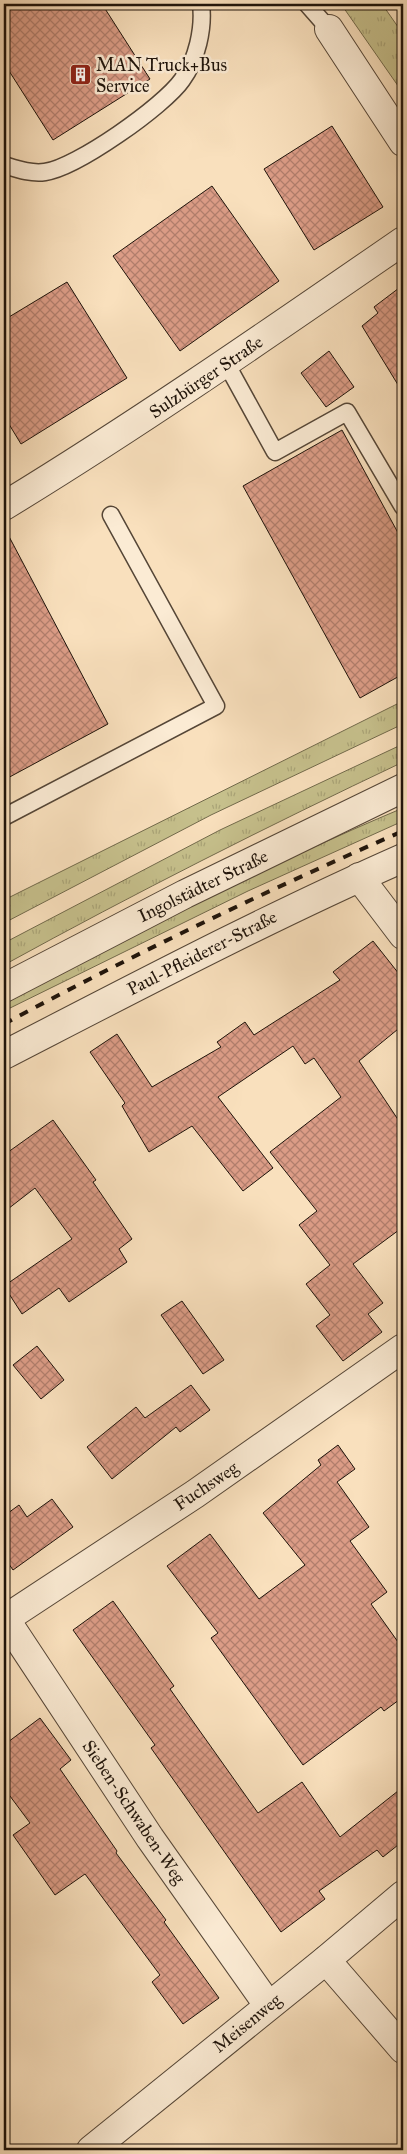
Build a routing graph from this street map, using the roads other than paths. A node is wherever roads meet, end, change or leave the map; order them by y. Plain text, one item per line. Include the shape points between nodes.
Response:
1 (201, 4) edge
2 (307, 4) edge
3 (328, 29) joint
4 (403, 142) edge
5 (4, 165) edge
6 (403, 241) edge
7 (226, 363) junction
8 (4, 506) edge
9 (403, 507) edge
10 (111, 515) dead end
11 (403, 788) edge
12 (4, 817) edge
13 (403, 858) edge
14 (359, 877) junction
15 (403, 935) edge
16 (4, 988) edge
17 (4, 1055) edge
18 (403, 1348) edge
19 (4, 1618) edge
20 (403, 1895) edge
21 (326, 1960) junction
22 (268, 2005) junction
23 (403, 2049) edge
24 (91, 2150) edge

1 - 5 lane via 203,18 198,46 182,80 156,107 72,164 44,173 24,172
2 - 3 lane
3 - 4 street
6 - 7 street, Sulzbürger Straße
7 - 8 street, Sulzbürger Straße via 100,448
7 - 9 lane via 275,452 347,412
10 - 12 lane via 216,706
11 - 16 street, Ingolstädter Straße via 185,894
13 - 14 street, Paul-Pfleiderer-Straße
14 - 15 street
14 - 17 street, Paul-Pfleiderer-Straße
18 - 19 street, Fuchsweg via 195,1494
19 - 22 street, Sieben-Schwaben-Weg via 150,1838
20 - 21 street, Meisenweg
21 - 22 street, Meisenweg
21 - 23 street
22 - 24 street, Meisenweg

